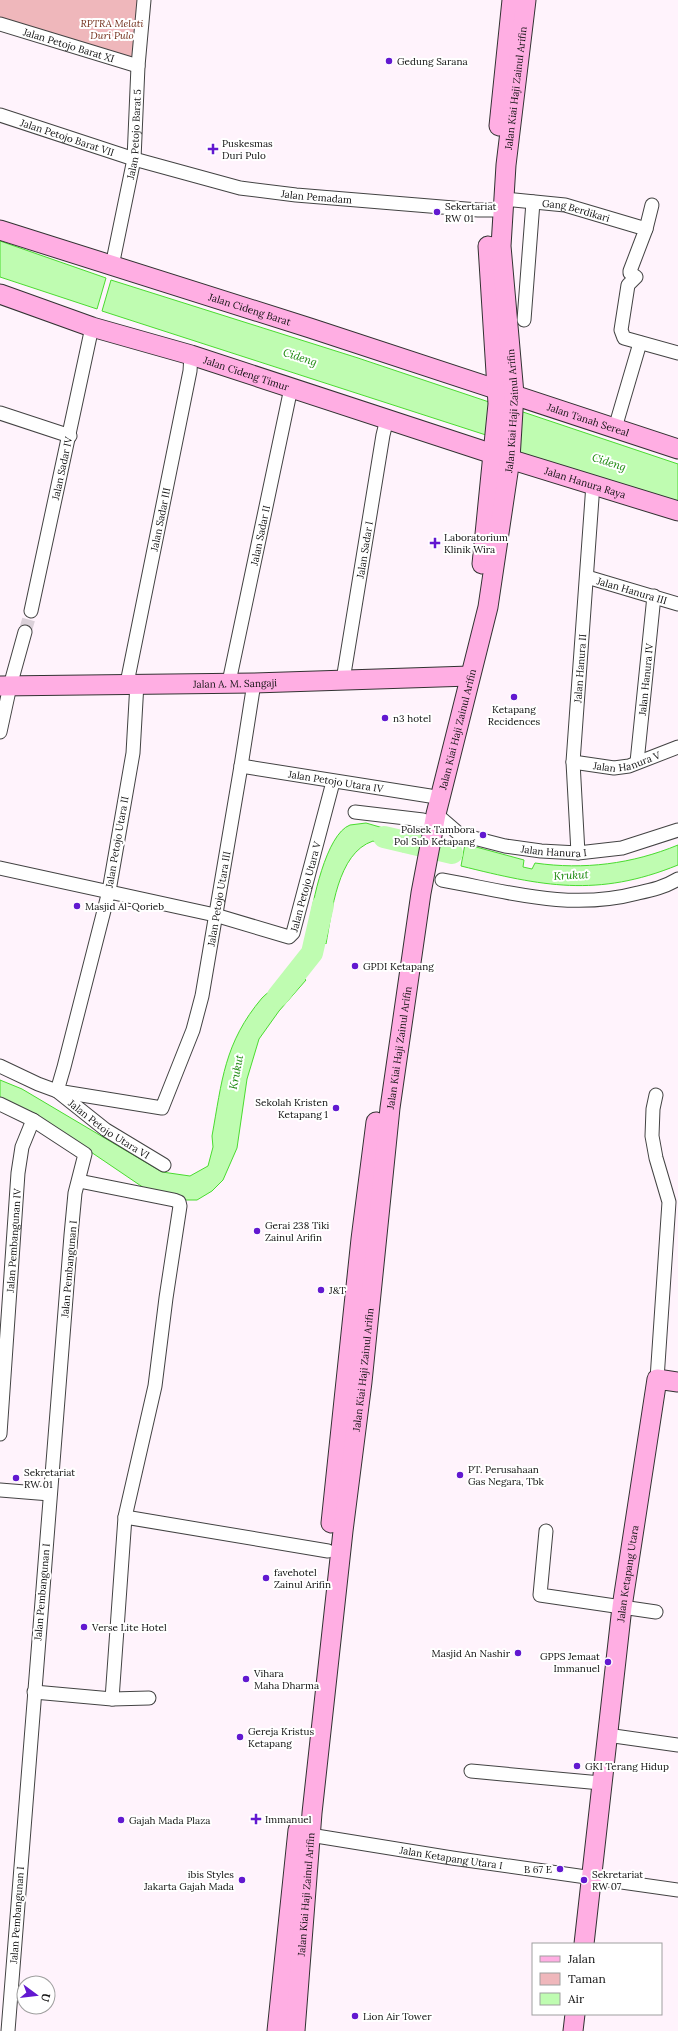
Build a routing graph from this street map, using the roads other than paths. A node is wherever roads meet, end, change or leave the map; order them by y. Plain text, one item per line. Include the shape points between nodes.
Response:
1 (144, 0) edge
2 (512, 0) edge
3 (526, 0) edge
4 (0, 24) edge
5 (138, 66) junction
6 (0, 115) edge
7 (134, 159) junction
8 (533, 202) junction
9 (652, 205) dead end
10 (499, 206) junction
11 (0, 230) edge
12 (646, 230) junction
13 (112, 266) junction
14 (0, 294) edge
15 (507, 308) junction
16 (92, 326) junction
17 (640, 343) junction
18 (678, 353) edge
19 (191, 355) junction
20 (291, 388) junction
21 (506, 400) junction
22 (0, 413) edge
23 (387, 419) junction
24 (615, 428) junction
25 (70, 436) junction
26 (678, 449) edge
27 (502, 453) junction
28 (593, 484) junction
29 (678, 511) edge
30 (587, 577) junction
31 (654, 596) junction
32 (678, 604) edge
33 (31, 611) tunnel mouth
34 (25, 632) tunnel mouth
35 (465, 676) junction
36 (342, 680) junction
37 (229, 682) junction
38 (132, 683) junction
39 (254, 683) junction
40 (5, 686) edge
41 (0, 732) edge
42 (678, 747) edge
43 (573, 762) junction
44 (637, 762) junction
45 (241, 766) junction
46 (333, 782) junction
47 (430, 796) junction
48 (355, 812) dead end
49 (429, 823) junction
50 (678, 830) edge
51 (578, 853) junction
52 (0, 868) edge
53 (427, 875) junction
54 (678, 879) edge
55 (109, 891) junction
56 (214, 915) junction
57 (0, 1066) edge
58 (57, 1092) junction
59 (656, 1095) dead end
60 (0, 1104) edge
61 (162, 1108) joint
62 (33, 1120) junction
63 (164, 1164) dead end
64 (79, 1181) junction
65 (674, 1203) edge
66 (657, 1379) junction
67 (678, 1382) edge
68 (352, 1398) junction
69 (0, 1434) edge
70 (0, 1490) edge
71 (50, 1494) junction
72 (125, 1517) junction
73 (546, 1531) dead end
74 (328, 1551) junction
75 (622, 1607) junction
76 (656, 1612) dead end
77 (323, 1656) junction
78 (34, 1692) junction
79 (149, 1698) dead end
80 (112, 1699) junction
81 (607, 1735) junction
82 (678, 1745) edge
83 (471, 1770) dead end
84 (601, 1783) junction
85 (310, 1835) junction
86 (592, 1877) junction
87 (678, 1890) edge
88 (584, 1943) edge
89 (288, 2004) junction
90 (575, 2015) edge
91 (8, 2031) edge
92 (276, 2031) edge
93 (295, 2031) edge
94 (573, 2031) edge

1 - 5 street, Jalan Petojo Barat 5
2 - 10 main road, Jalan Kiai Haji Zainul Arifin
3 - 10 main road, Jalan Kiai Haji Zainul Arifin
4 - 5 street, Jalan Petojo Barat XI
5 - 7 street, Jalan Petojo Barat 5
6 - 7 street, Jalan Petojo Barat VII
7 - 10 street, Jalan Pemadam via 240,188 478,210
7 - 13 street, Jalan Petojo Barat 5
8 - 10 street, Gang Berdikari
8 - 12 street, Gang Berdikari via 565,205
8 - 15 street via 525,314
9 - 12 street
10 - 15 main road, Jalan Kiai Haji Zainul Arifin
10 - 21 main road, Jalan Kiai Haji Zainul Arifin via 488,247
11 - 13 main road, Jalan Cideng Barat
12 - 17 street via 630,270 636,277 628,285 622,323 624,338
13 - 21 main road, Jalan Cideng Barat
14 - 16 main road, Jalan Cideng Timur
15 - 21 main road, Jalan Kiai Haji Zainul Arifin
16 - 19 main road, Jalan Cideng Timur
16 - 25 street, Jalan Sadar IV
17 - 18 street
17 - 24 street
19 - 20 main road, Jalan Cideng Timur
19 - 38 street, Jalan Sadar III
20 - 23 main road, Jalan Cideng Timur
20 - 37 street, Jalan Sadar II
21 - 24 main road, Jalan Tanah Sereal
21 - 27 main road, Jalan Kiai Haji Zainul Arifin
22 - 25 street
23 - 27 main road, Jalan Cideng Timur
23 - 36 street, Jalan Sadar I
24 - 26 main road, Jalan Tanah Sereal
25 - 33 street, Jalan Sadar IV
27 - 28 main road, Jalan Hanura Raya
27 - 35 main road, Jalan Kiai Haji Zainul Arifin
28 - 29 main road, Jalan Hanura Raya
28 - 30 street, Jalan Hanura II
30 - 31 street, Jalan Hanura III
30 - 43 street, Jalan Hanura II
31 - 32 street, Jalan Hanura III
31 - 44 street, Jalan Hanura IV
34 - 40 street
35 - 36 main road, Jalan A. M. Sangaji
35 - 47 main road
35 - 49 main road, Jalan Kiai Haji Zainul Arifin via 455,745
36 - 39 main road, Jalan A. M. Sangaji
37 - 38 main road, Jalan A. M. Sangaji
37 - 39 main road, Jalan A. M. Sangaji
38 - 40 main road, Jalan A. M. Sangaji
38 - 55 street, Jalan Petojo Utara II via 133,754
39 - 45 street, Jalan Petojo Utara III
40 - 41 street
42 - 44 street, Jalan Hanura V
43 - 44 street, Jalan Hanura V via 614,768
43 - 51 street, Jalan Hanura II
45 - 46 street, Jalan Petojo Utara IV
45 - 56 street, Jalan Petojo Utara III
46 - 47 street, Jalan Petojo Utara IV
46 - 56 street, Jalan Petojo Utara V via 293,934 289,937
47 - 49 main road
48 - 49 street
49 - 51 street, Jalan Hanura I via 470,838 512,847
49 - 53 main road, Jalan Kiai Haji Zainul Arifin
50 - 51 street, Jalan Hanura I via 622,848
52 - 55 street
53 - 54 street via 488,889 574,902 622,898 664,887
53 - 68 main road, Jalan Kiai Haji Zainul Arifin via 396,968 361,1239
55 - 56 street
55 - 58 street, Jalan Petojo Utara II
56 - 61 street, Jalan Petojo Utara III via 202,996 193,1030
57 - 58 street, Jalan Petojo Utara VI
58 - 61 street, Jalan Petojo Utara VI
58 - 63 street, Jalan Petojo Utara VI via 106,1130
59 - 65 street via 652,1136 656,1158
60 - 62 street
62 - 64 street, Jalan Pembangunan I via 85,1154
62 - 69 street, Jalan Pembangunan IV via 22,1147 18,1173
64 - 71 street, Jalan Pembangunan I via 71,1236
64 - 72 street via 179,1202 178,1226 155,1386
65 - 66 street, Jalan Ketapang Utara
66 - 67 main road
66 - 75 main road, Jalan Ketapang Utara
68 - 74 main road, Jalan Kiai Haji Zainul Arifin
68 - 77 main road, Jalan Kiai Haji Zainul Arifin
70 - 71 street
71 - 78 street, Jalan Pembangunan I
72 - 74 street
72 - 80 street
73 - 75 street via 540,1594
74 - 77 main road, Jalan Kiai Haji Zainul Arifin
75 - 76 street
75 - 81 main road, Jalan Ketapang Utara
77 - 85 main road, Jalan Kiai Haji Zainul Arifin
77 - 89 main road, Jalan Kiai Haji Zainul Arifin
78 - 80 street
78 - 91 street, Jalan Pembangunan I
79 - 80 street
81 - 82 street
81 - 84 main road, Jalan Ketapang Utara
83 - 84 street
84 - 86 main road, Jalan Ketapang Utara
85 - 86 street, Jalan Ketapang Utara I
85 - 89 main road, Jalan Kiai Haji Zainul Arifin
86 - 87 street, Jalan Ketapang Utara I
86 - 88 main road, Jalan Ketapang Utara
89 - 92 main road, Jalan Kiai Haji Zainul Arifin
89 - 93 main road, Jalan Kiai Haji Zainul Arifin
90 - 94 main road

